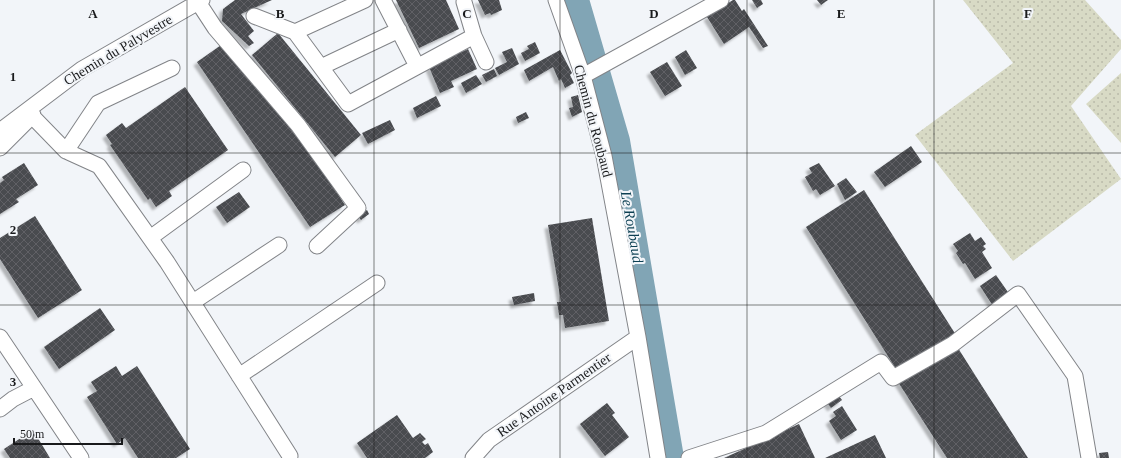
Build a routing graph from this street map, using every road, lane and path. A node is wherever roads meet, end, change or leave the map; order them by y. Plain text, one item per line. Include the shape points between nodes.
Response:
1 (366, 0) edge
2 (384, 0) edge
3 (556, 0) edge
4 (721, 0) edge
5 (200, 1) edge
6 (465, 1) edge
7 (254, 16) dead end
8 (399, 30) junction
9 (295, 32) junction
10 (474, 36) junction
11 (486, 62) dead end
12 (417, 66) junction
13 (321, 67) junction
14 (172, 68) dead end
15 (586, 74) junction
16 (55, 89) junction
17 (32, 116) junction
18 (0, 130) edge
19 (0, 148) edge
20 (66, 151) junction
21 (243, 170) dead end
22 (150, 238) junction
23 (279, 245) dead end
24 (318, 246) dead end
25 (377, 283) dead end
26 (193, 302) junction
27 (0, 337) edge
28 (638, 337) junction
29 (240, 376) junction
30 (34, 388) junction
31 (0, 409) edge
32 (290, 456) dead end
33 (81, 458) edge
34 (473, 458) edge
35 (658, 458) edge
36 (689, 458) edge
37 (1089, 458) edge

1 - 9 street
2 - 8 street
3 - 15 street, Chemin du Roubaud
4 - 15 street
5 - 16 street, Chemin du Palyvestre via 82,69
5 - 24 street via 215,28 298,125 358,208
6 - 10 street
7 - 9 street
8 - 12 street
8 - 13 street
9 - 13 street
10 - 11 street
10 - 12 street
12 - 13 street via 348,104
14 - 20 street via 98,103
15 - 28 street, Chemin du Roubaud
16 - 17 street, Chemin du Palyvestre
16 - 18 street, Chemin du Palyvestre
17 - 19 street, Chemin du Palyvestre
17 - 20 street
20 - 22 street via 99,166
21 - 22 street
22 - 26 street
23 - 26 street
25 - 29 street
26 - 29 street
27 - 30 street
28 - 34 street, Rue Antoine Parmentier via 489,440
28 - 35 street, Chemin du Roubaud
29 - 32 street
30 - 31 street
30 - 33 street
36 - 37 street via 766,433 881,362 893,378 953,344 1018,294 1075,376

